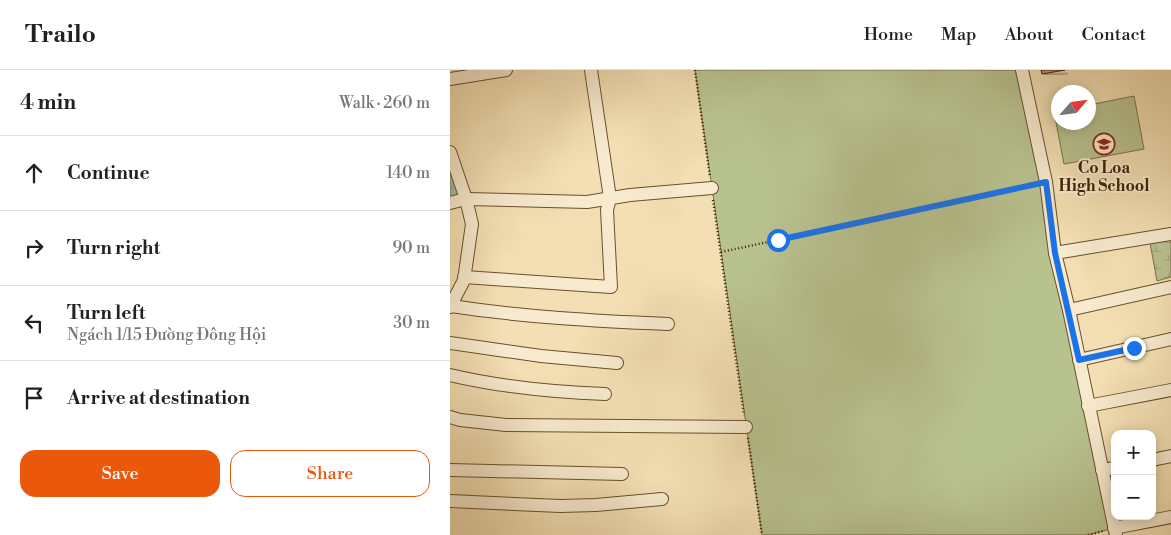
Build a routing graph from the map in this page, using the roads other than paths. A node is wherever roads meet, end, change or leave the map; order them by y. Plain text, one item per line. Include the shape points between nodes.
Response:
1 (506, 70) edge
2 (591, 70) edge
3 (1022, 70) edge
4 (450, 79) edge
5 (450, 152) edge
6 (712, 188) road end
7 (610, 198) junction
8 (466, 199) junction
9 (450, 203) edge
10 (1171, 234) edge
11 (1055, 253) junction
12 (464, 277) junction
13 (1171, 287) edge
14 (450, 306) edge
15 (1069, 310) junction
16 (668, 324) dead end
17 (1171, 339) edge
18 (450, 342) edge
19 (1079, 360) junction
20 (617, 363) dead end
21 (450, 376) edge
22 (1171, 390) edge
23 (605, 394) dead end
24 (1088, 406) junction
25 (450, 417) edge
26 (746, 427) road end
27 (1171, 456) edge
28 (1156, 459) edge
29 (1108, 469) edge
30 (450, 470) edge
31 (622, 474) dead end
32 (662, 499) dead end
33 (450, 501) edge
34 (1171, 517) edge
35 (1115, 532) edge

1 - 4 street
2 - 7 street
3 - 11 street via 1046,182
5 - 8 street
6 - 7 street
7 - 8 street via 587,202
7 - 12 street via 607,210 611,288
8 - 9 street
8 - 12 street via 472,224
10 - 11 street
11 - 15 street
12 - 14 street
13 - 15 street
14 - 16 street via 564,320
15 - 19 street
17 - 19 street
18 - 20 street via 541,356
19 - 24 street
21 - 23 street via 566,392
22 - 24 street
24 - 29 street
25 - 26 street via 506,425
27 - 28 street
29 - 35 street
30 - 31 street
32 - 33 street via 578,506
34 - 35 street

